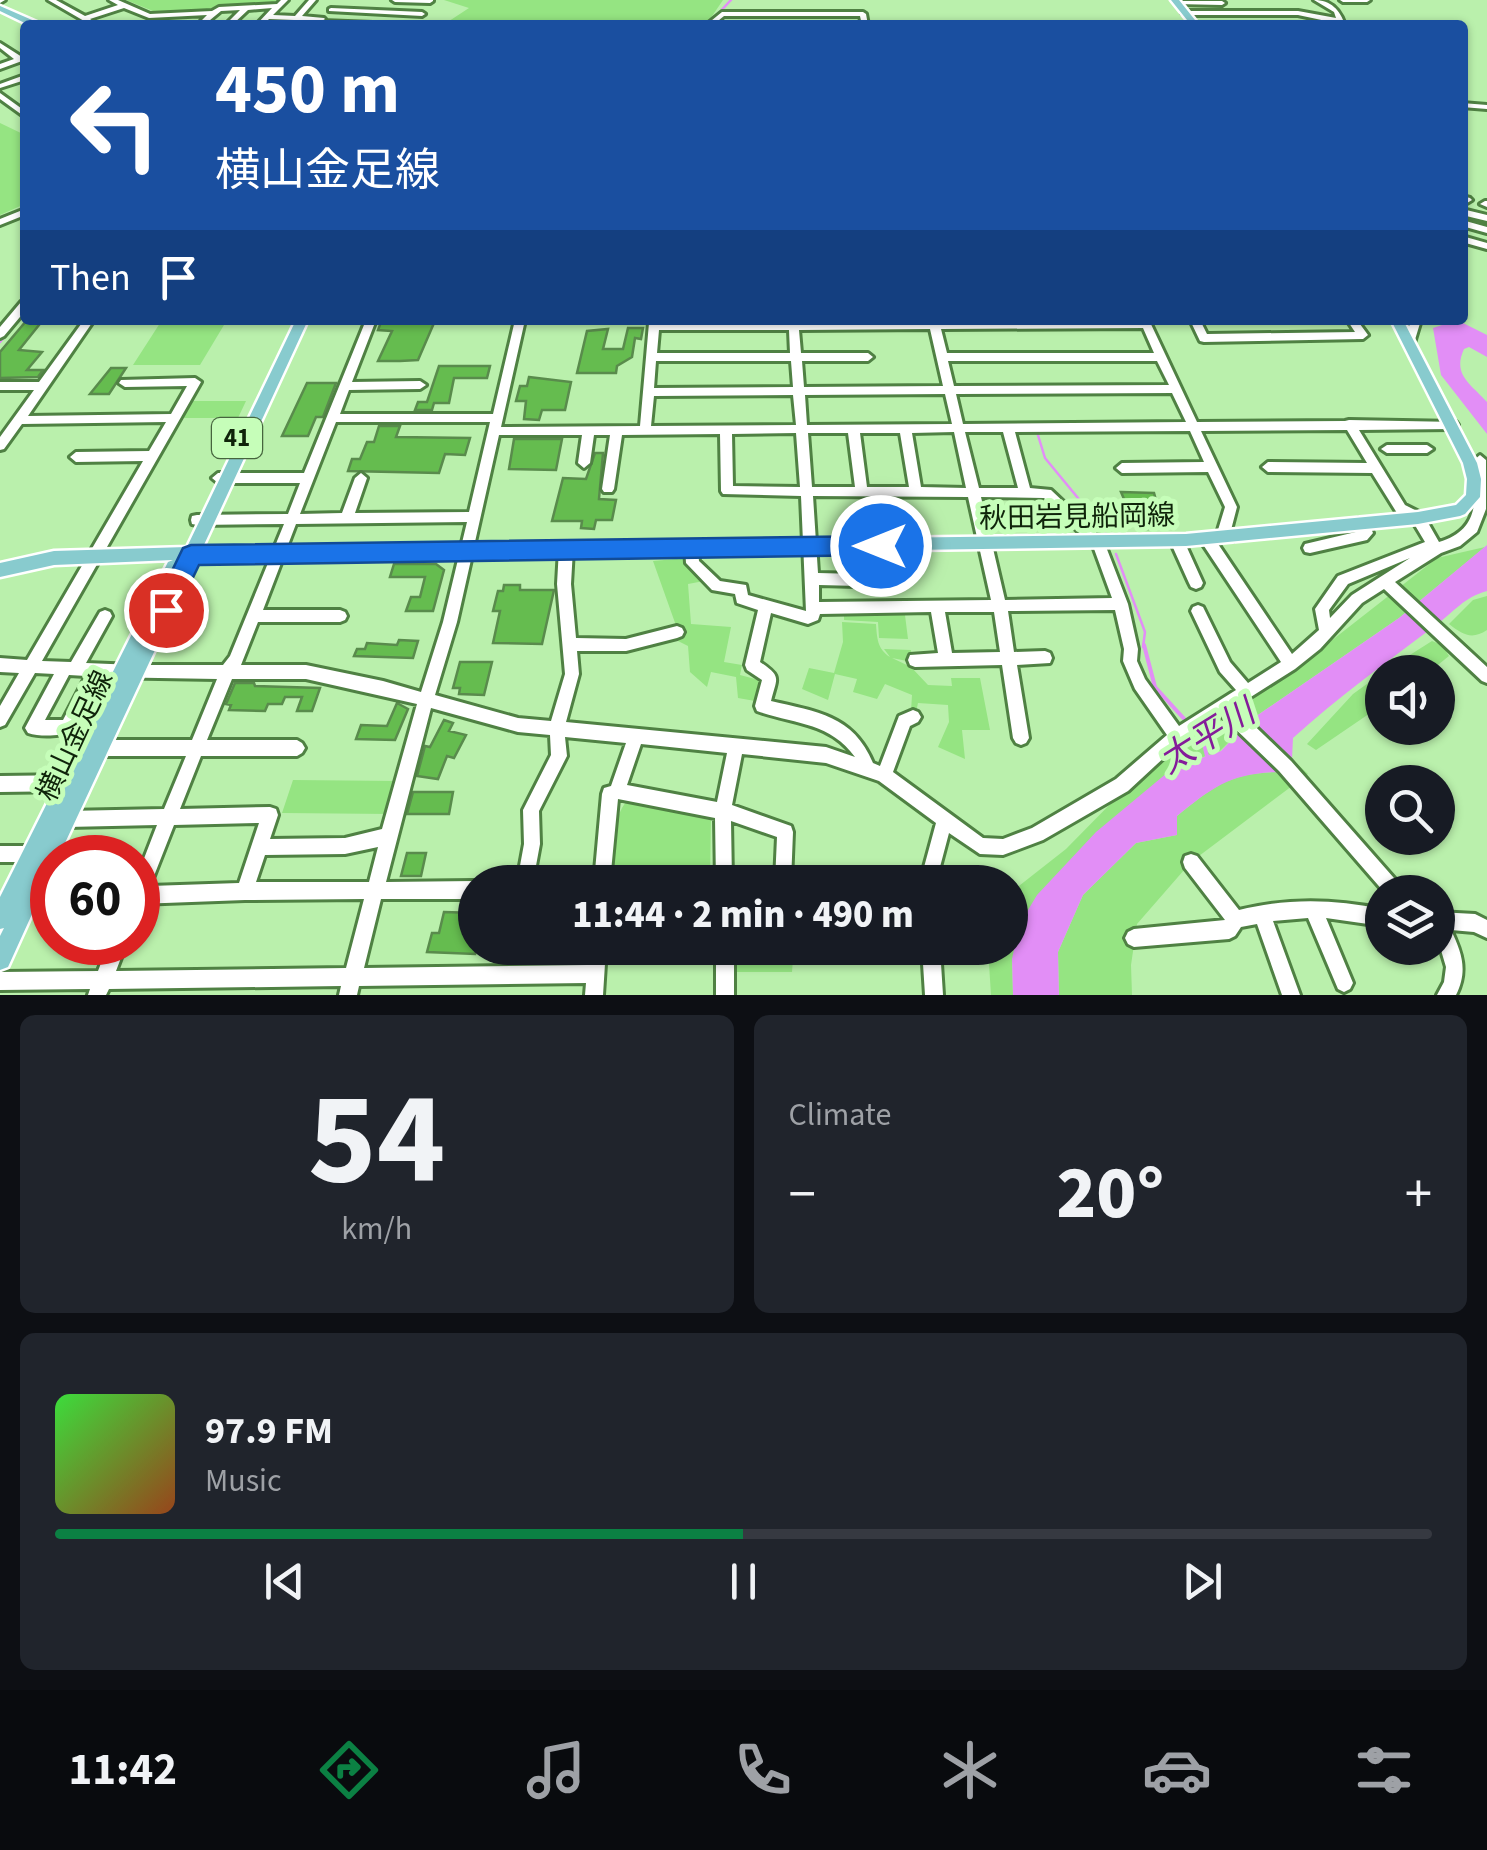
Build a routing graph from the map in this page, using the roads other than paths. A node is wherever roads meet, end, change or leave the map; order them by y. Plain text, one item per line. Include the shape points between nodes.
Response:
1 (52, 0) edge
2 (112, 0) edge
3 (314, 0) edge
4 (340, 0) edge
5 (392, 0) edge
6 (1316, 0) edge
7 (1367, 0) edge
8 (430, 1) edge
9 (1336, 1) edge
10 (1176, 2) edge
11 (1, 3) edge
12 (282, 3) edge
13 (1222, 3) dead end
14 (124, 6) junction
15 (248, 6) junction
16 (330, 10) junction
17 (379, 12) junction
18 (214, 13) junction
19 (1186, 13) junction
20 (422, 14) dead end
21 (159, 17) junction
22 (268, 17) junction
23 (86, 18) junction
24 (297, 18) junction
25 (28, 20) edge
26 (89, 20) edge
27 (156, 20) edge
28 (206, 20) edge
29 (233, 20) edge
30 (265, 20) edge
31 (308, 20) edge
32 (321, 20) edge
33 (373, 20) edge
34 (715, 20) edge
35 (864, 20) edge
36 (1191, 20) edge
37 (1328, 20) edge
38 (0, 45) edge
39 (0, 67) edge
40 (0, 95) edge
41 (20, 111) edge
42 (20, 310) edge
43 (85, 325) edge
44 (290, 325) edge
45 (299, 325) edge
46 (369, 325) edge
47 (519, 325) edge
48 (654, 325) edge
49 (793, 325) edge
50 (934, 325) edge
51 (1146, 325) edge
52 (1198, 325) edge
53 (1356, 325) edge
54 (1400, 325) edge
55 (1415, 325) edge
56 (0, 334) edge
57 (1410, 343) junction
58 (797, 357) junction
59 (868, 357) dead end
60 (942, 357) junction
61 (1160, 357) junction
62 (652, 358) junction
63 (125, 383) dead end
64 (420, 385) dead end
65 (0, 386) edge
66 (42, 386) junction
67 (344, 386) junction
68 (1175, 389) junction
69 (949, 390) junction
70 (799, 391) junction
71 (649, 392) junction
72 (174, 418) junction
73 (334, 418) junction
74 (18, 420) junction
75 (496, 424) junction
76 (1349, 424) junction
77 (1398, 425) junction
78 (1452, 425) junction
79 (1192, 426) junction
80 (1008, 427) junction
81 (853, 428) junction
82 (905, 428) junction
83 (958, 428) junction
84 (726, 429) junction
85 (801, 429) junction
86 (589, 430) junction
87 (617, 430) junction
88 (646, 430) junction
89 (1480, 444) dead end
90 (0, 446) edge
91 (1387, 449) dead end
92 (152, 456) junction
93 (76, 457) dead end
94 (1480, 460) junction
95 (584, 463) dead end
96 (1212, 467) junction
97 (1268, 467) dead end
98 (1122, 468) dead end
99 (1374, 468) junction
100 (222, 478) junction
101 (310, 478) junction
102 (361, 478) dead end
103 (1474, 478) junction
104 (608, 489) dead end
105 (916, 492) junction
106 (972, 492) junction
107 (1025, 492) junction
108 (806, 493) junction
109 (862, 493) junction
110 (1481, 507) junction
111 (475, 517) junction
112 (347, 518) junction
113 (1418, 518) junction
114 (293, 519) junction
115 (202, 520) junction
116 (1362, 523) junction
117 (1228, 537) junction
118 (1207, 538) junction
119 (1177, 540) junction
120 (985, 544) junction
121 (1098, 544) junction
122 (812, 546) junction
123 (692, 547) junction
124 (1310, 548) dead end
125 (566, 549) junction
126 (466, 550) junction
127 (1436, 550) junction
128 (279, 553) junction
129 (97, 555) junction
130 (186, 555) junction
131 (0, 570) edge
132 (812, 579) junction
133 (898, 580) dead end
134 (1384, 581) junction
135 (1196, 583) dead end
136 (1121, 604) junction
137 (766, 606) junction
138 (1000, 607) junction
139 (813, 608) junction
140 (937, 608) junction
141 (1198, 612) dead end
142 (105, 616) dead end
143 (254, 616) junction
144 (340, 616) dead end
145 (676, 632) dead end
146 (1326, 632) junction
147 (568, 644) junction
148 (1046, 658) dead end
149 (1007, 659) junction
150 (915, 660) dead end
151 (946, 660) junction
152 (0, 664) edge
153 (1290, 664) junction
154 (30, 666) junction
155 (70, 668) junction
156 (97, 670) junction
157 (228, 670) junction
158 (129, 672) junction
159 (1487, 676) edge
160 (1247, 692) junction
161 (427, 703) junction
162 (1227, 712) junction
163 (913, 717) dead end
164 (0, 720) edge
165 (557, 728) junction
166 (1187, 730) junction
167 (636, 735) junction
168 (1021, 738) dead end
169 (736, 746) junction
170 (100, 748) junction
171 (197, 748) junction
172 (297, 748) dead end
173 (866, 766) junction
174 (884, 775) junction
175 (76, 782) junction
176 (0, 784) edge
177 (618, 791) junction
178 (723, 812) junction
179 (67, 819) junction
180 (168, 819) junction
181 (944, 823) junction
182 (44, 835) edge
183 (388, 836) junction
184 (160, 839) edge
185 (259, 848) junction
186 (0, 854) edge
187 (30, 854) edge
188 (30, 858) edge
189 (1191, 862) dead end
190 (529, 865) edge
191 (604, 865) edge
192 (724, 865) edge
193 (783, 865) edge
194 (933, 865) edge
195 (1380, 875) edge
196 (376, 890) junction
197 (458, 890) edge
198 (245, 891) junction
199 (160, 893) edge
200 (1313, 910) junction
201 (1262, 914) junction
202 (1365, 915) edge
203 (0, 919) edge
204 (1236, 920) junction
205 (1455, 921) edge
206 (1487, 929) edge
207 (1134, 938) dead end
208 (0, 959) edge
209 (597, 965) edge
210 (725, 965) edge
211 (931, 965) edge
212 (1455, 965) edge
213 (596, 974) junction
214 (0, 981) edge
215 (1344, 983) dead end
216 (350, 986) edge
217 (100, 987) edge
218 (594, 995) edge
219 (726, 995) edge
220 (934, 995) edge
221 (1291, 995) edge
222 (1446, 995) edge

1 - 23 street
2 - 14 street
3 - 24 street
4 - 16 street
5 - 8 street
5 - 17 street
6 - 9 street
7 - 9 street
10 - 13 street
10 - 19 main road
11 - 25 main road
12 - 15 street
12 - 22 street
14 - 21 street
14 - 23 street
15 - 18 street
15 - 29 street
16 - 17 street
16 - 32 street
17 - 20 street
17 - 33 street
18 - 21 street
18 - 28 street
19 - 36 main road
19 - 37 street via 1298,13
21 - 27 street
22 - 24 street
22 - 30 street
23 - 26 street
24 - 31 street
34 - 35 street via 722,14 863,14
38 - 39 street via 20,59
40 - 41 street
42 - 56 street
43 - 66 street
44 - 100 main road, 横山金足線 / 41
45 - 100 main road, 横山金足線 / 41
46 - 67 street
47 - 75 street
48 - 62 street
49 - 58 street
50 - 60 street
51 - 61 street
52 - 53 street via 1204,338 1363,335
54 - 57 main road
55 - 57 street
57 - 78 main road
58 - 59 street
58 - 62 street
58 - 70 street
60 - 61 street
60 - 69 street
61 - 68 street
62 - 71 street
63 - 72 street via 195,382
64 - 67 street
65 - 66 street
66 - 74 street
67 - 73 street
68 - 69 street
68 - 79 street
69 - 70 street
69 - 83 street
70 - 71 street
70 - 85 street
71 - 88 street
72 - 74 street
72 - 92 street
73 - 75 street
73 - 101 street
74 - 90 street
75 - 86 street
75 - 111 street
76 - 77 street
76 - 79 street
76 - 99 street
77 - 78 street
77 - 91 street via 1420,449
78 - 103 main road
79 - 80 street
79 - 96 street
80 - 83 street
80 - 107 street
81 - 82 street
81 - 85 street
81 - 109 street
82 - 83 street
82 - 105 street
83 - 106 street
84 - 85 street
84 - 88 street
84 - 108 street via 727,492
85 - 108 street
86 - 87 street
86 - 95 street
87 - 88 street
87 - 104 street
89 - 94 street
92 - 93 street
92 - 129 street
94 - 103 street
94 - 110 street
96 - 98 street
96 - 117 street via 1232,508
97 - 99 street
99 - 113 street via 1401,509
100 - 101 street
100 - 115 main road, 横山金足線 / 41
101 - 114 street
102 - 112 street
103 - 110 street
103 - 113 main road, 秋田岩見船岡線 via 1473,498 1460,510
105 - 106 street
105 - 109 street
106 - 107 street
106 - 120 street
107 - 121 street via 1047,492
108 - 109 street
108 - 122 street
110 - 127 street via 1480,529
111 - 112 street
111 - 126 street
112 - 114 street
113 - 116 main road, 秋田岩見船岡線
113 - 127 street
114 - 115 street
114 - 128 street
115 - 130 main road, 横山金足線 / 41
116 - 117 main road, 秋田岩見船岡線
116 - 124 street via 1362,536
117 - 118 main road, 秋田岩見船岡線
118 - 119 main road, 秋田岩見船岡線
118 - 153 street
119 - 121 main road, 秋田岩見船岡線
119 - 135 street
120 - 121 main road, 秋田岩見船岡線
120 - 122 main road, 秋田岩見船岡線
120 - 138 street
121 - 136 street
122 - 123 main road, 秋田岩見船岡線
122 - 132 street
123 - 125 main road, 秋田岩見船岡線
123 - 137 street via 693,563 717,586 736,586 747,602
125 - 126 main road, 秋田岩見船岡線
125 - 147 street
126 - 128 main road, 秋田岩見船岡線
126 - 161 street
127 - 134 street
127 - 146 street via 1424,547 1343,580 1322,609
128 - 130 main road, 秋田岩見船岡線
128 - 143 street
129 - 130 main road, 秋田岩見船岡線
129 - 131 main road, 秋田岩見船岡線
129 - 154 street
130 - 158 main road, 横山金足線 / 41
132 - 133 street
132 - 139 street
134 - 146 street
134 - 159 street
136 - 138 street
136 - 166 street via 1140,684
137 - 139 street via 808,618
137 - 173 street via 752,665 770,677 762,706 829,721 862,750
138 - 140 street
138 - 149 street
139 - 140 street
140 - 151 street
141 - 160 street
142 - 155 street
143 - 144 street
143 - 157 street
145 - 147 street via 626,646
146 - 153 street
147 - 165 street via 572,680
148 - 149 street
149 - 151 street
149 - 168 street
150 - 151 street
152 - 154 street
153 - 160 street
154 - 155 street
154 - 164 street
155 - 156 street
155 - 156 street via 32,728 67,727
156 - 158 street
157 - 158 street
157 - 161 street via 335,677
157 - 171 street
158 - 170 main road, 横山金足線 / 41
158 - 175 main road, 横山金足線 / 41
160 - 162 street
161 - 165 street via 518,726
161 - 183 street
162 - 166 street
162 - 195 street via 1285,766
163 - 174 street via 904,721
165 - 167 street
165 - 190 street via 555,770 531,810
166 - 181 street via 1122,785 1037,834 1003,847 980,846
167 - 169 street
167 - 177 street
169 - 173 street
169 - 178 street
170 - 171 street
170 - 175 main road, 横山金足線 / 41
171 - 172 street
171 - 180 street
173 - 174 street
174 - 181 street
175 - 176 street
175 - 179 main road, 横山金足線 / 41
175 - 182 main road, 横山金足線 / 41
177 - 178 street
177 - 191 street via 610,794
178 - 192 street
178 - 193 street via 785,832
179 - 180 street
179 - 208 main road, 横山金足線 / 41
180 - 184 street
180 - 185 street via 270,815
181 - 194 street
183 - 185 street via 345,846
183 - 196 street
185 - 198 street
186 - 187 street
188 - 203 main road, 横山金足線 / 41
189 - 204 street
196 - 197 street
196 - 198 street
196 - 216 street
198 - 199 street
200 - 201 street
200 - 202 street
200 - 215 street
201 - 204 street
201 - 221 street
204 - 207 street via 1228,930
205 - 206 street
209 - 213 street
210 - 219 street
211 - 220 street
212 - 222 street
213 - 216 street
213 - 218 street
214 - 217 street
216 - 217 street

